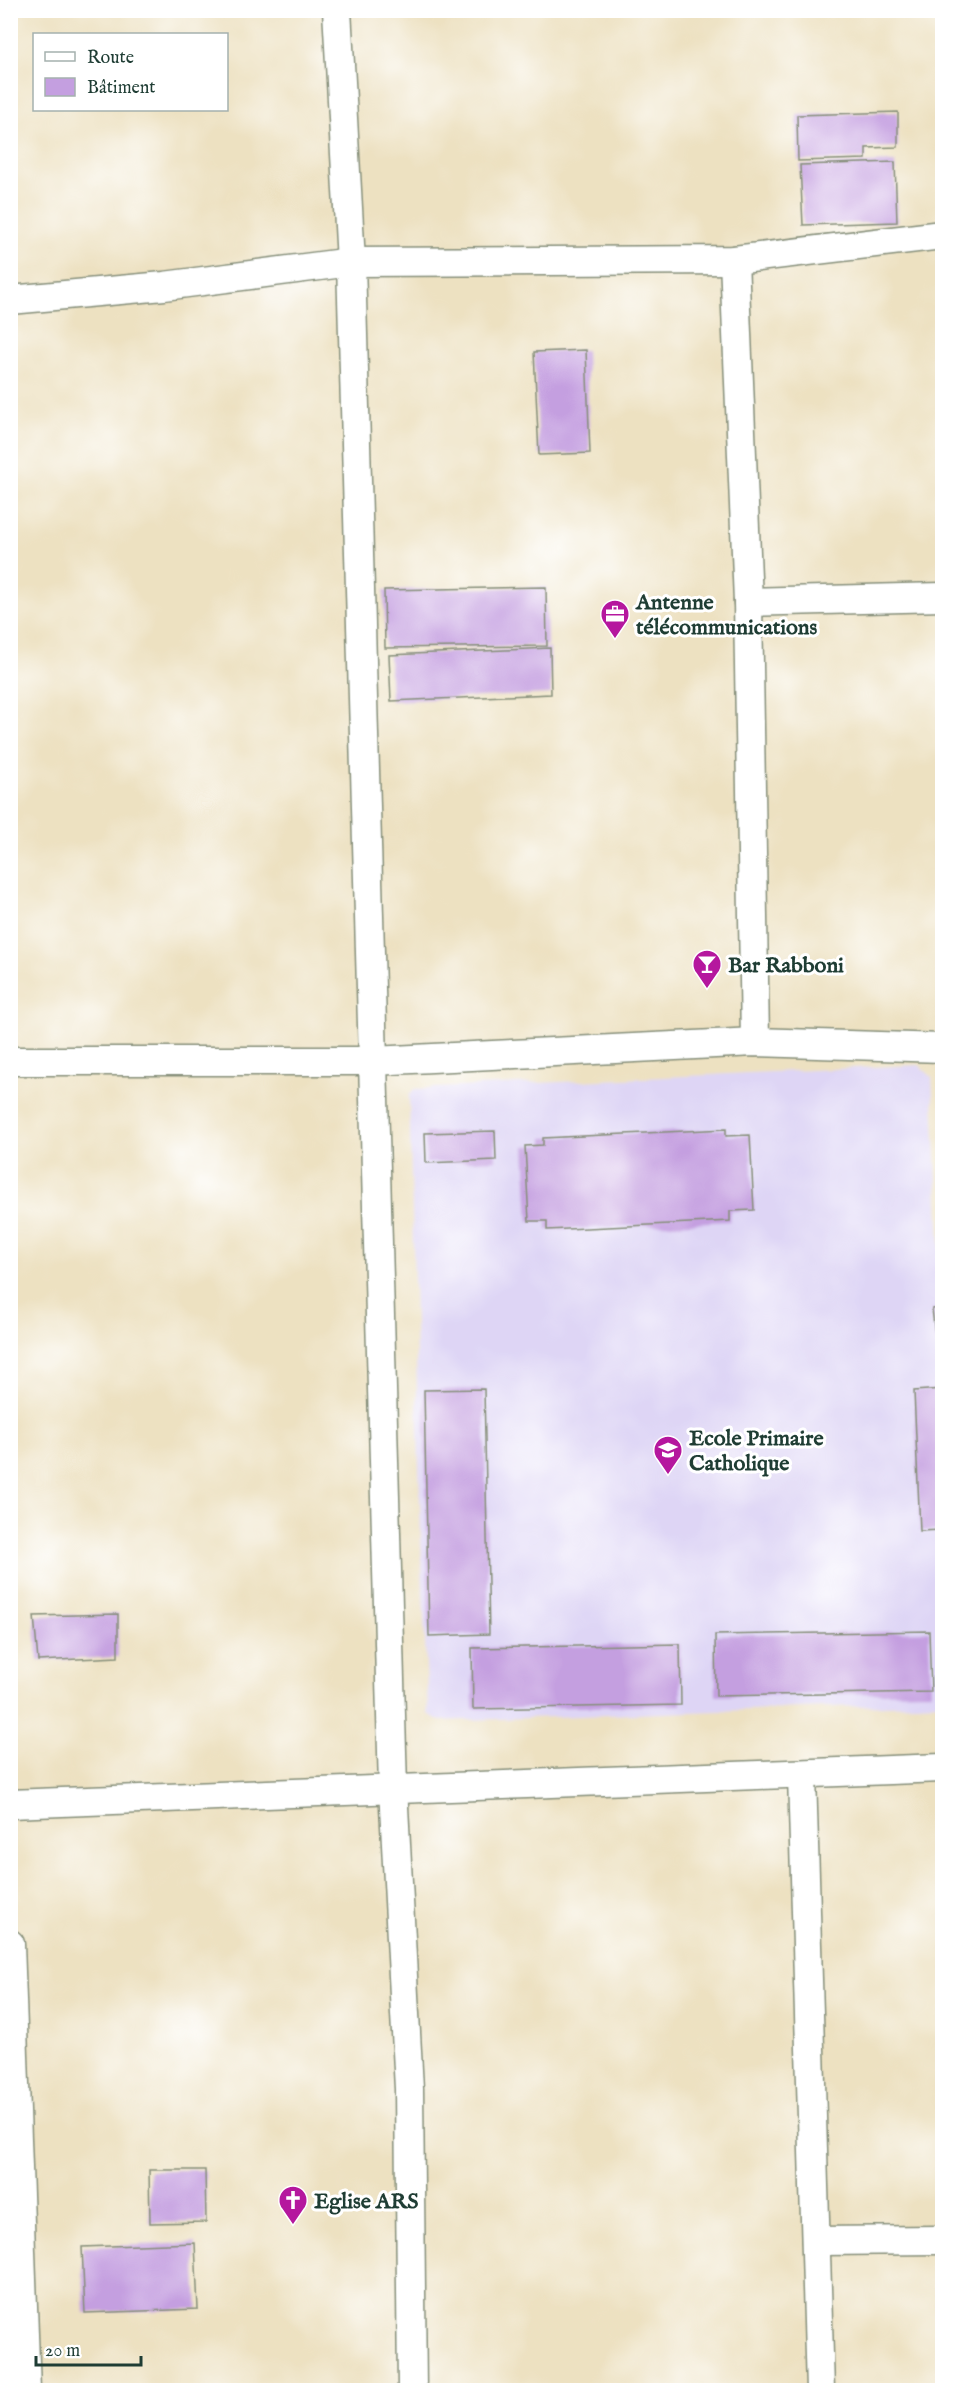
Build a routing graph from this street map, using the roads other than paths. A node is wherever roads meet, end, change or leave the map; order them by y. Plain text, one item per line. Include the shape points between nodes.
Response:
1 (337, 10) edge
2 (942, 236) edge
3 (734, 260) junction
4 (351, 262) junction
5 (10, 300) edge
6 (942, 597) edge
7 (748, 602) junction
8 (755, 1042) junction
9 (942, 1048) edge
10 (10, 1061) edge
11 (373, 1062) junction
12 (942, 1768) edge
13 (802, 1775) junction
14 (393, 1788) junction
15 (10, 1804) edge
16 (10, 1944) edge
17 (942, 2240) edge
18 (816, 2241) junction
19 (26, 2391) edge
20 (412, 2391) edge
21 (820, 2391) edge

1 - 4 street
2 - 3 street
3 - 4 street
3 - 7 street
4 - 5 street via 164,286
4 - 11 street
6 - 7 street
7 - 8 street
8 - 9 street
8 - 11 street
10 - 11 street
11 - 14 street
12 - 13 street
13 - 14 street
13 - 18 street
14 - 15 street
14 - 20 street via 409,2089
16 - 19 street
17 - 18 street
18 - 21 street

